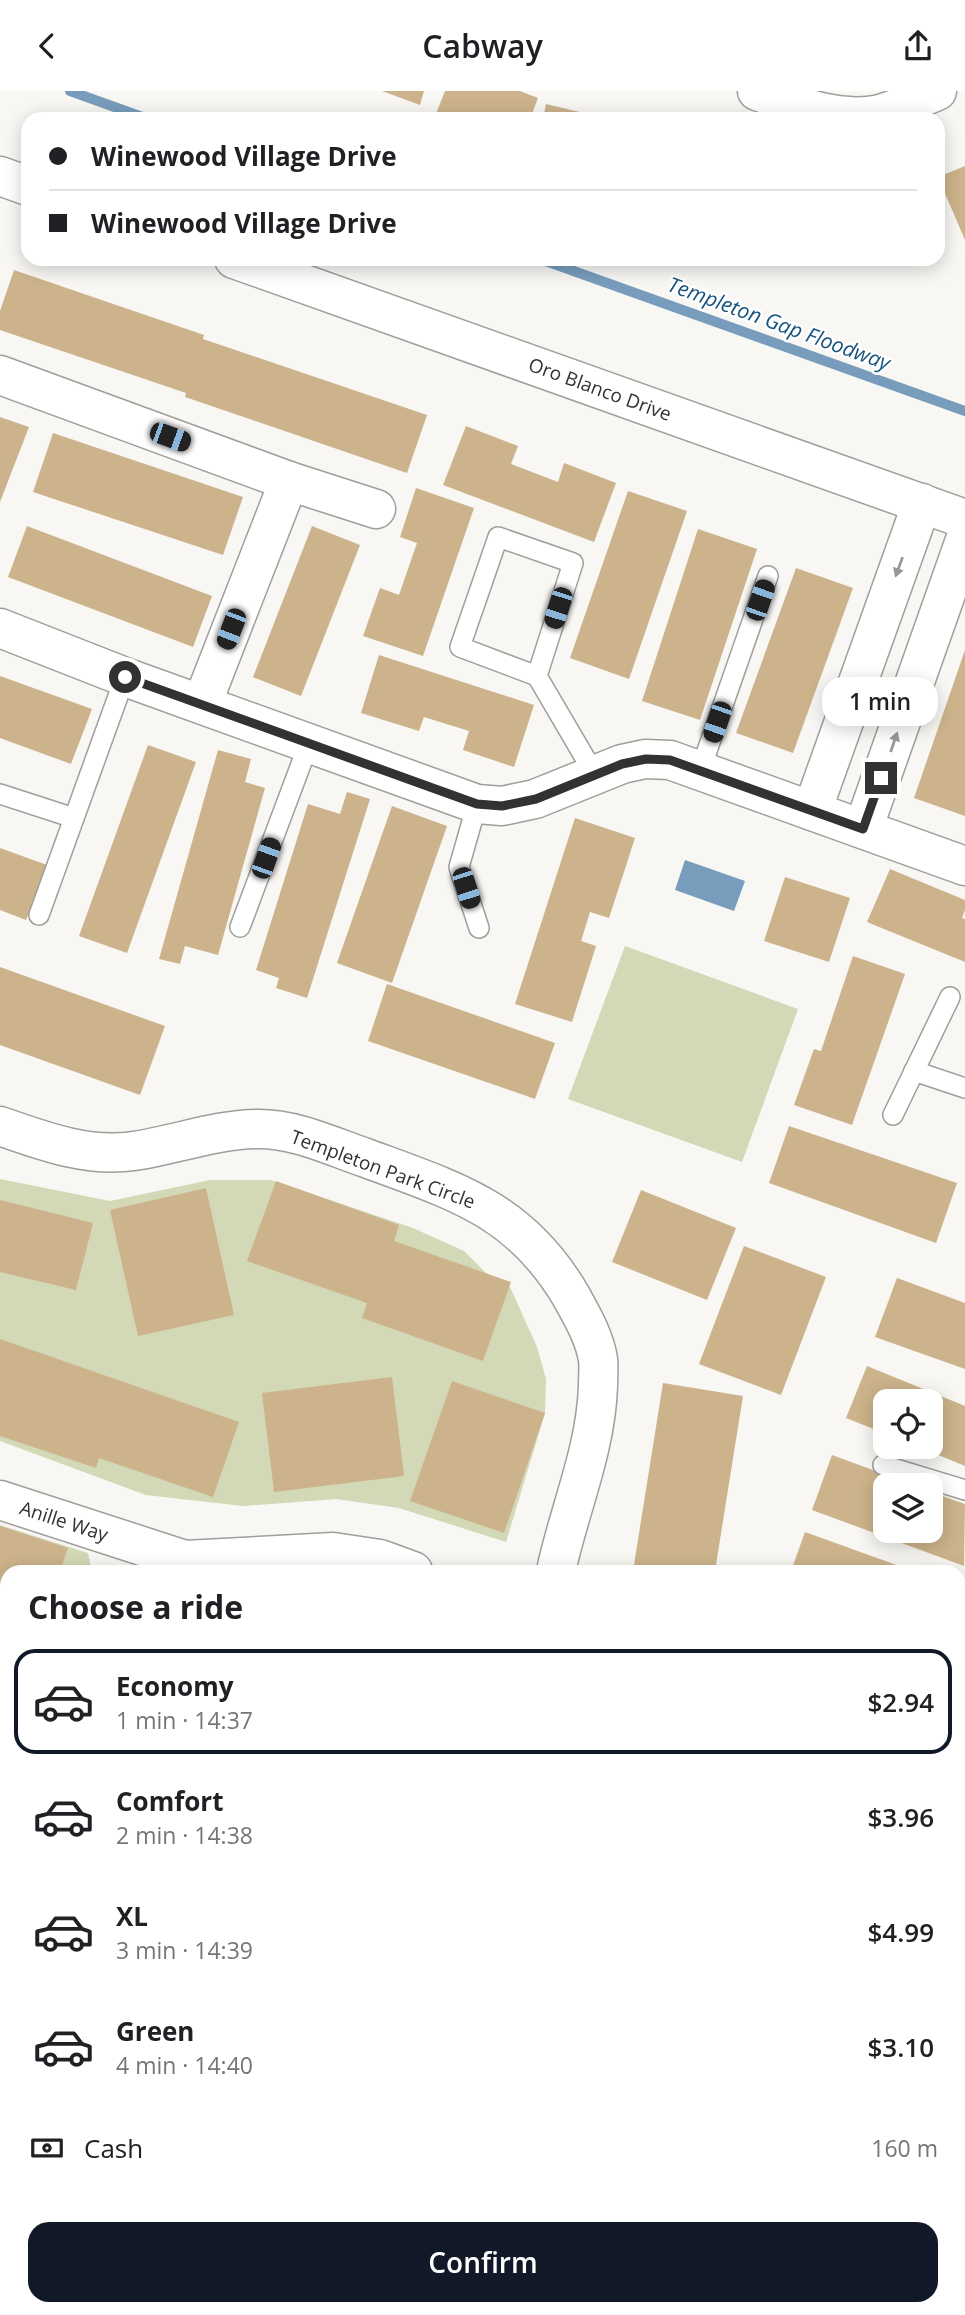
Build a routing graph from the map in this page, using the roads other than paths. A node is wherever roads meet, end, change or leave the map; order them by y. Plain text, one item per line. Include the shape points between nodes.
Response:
1 (757, 91) edge
2 (937, 91) edge
3 (820, 112) edge
4 (884, 112) edge
5 (0, 176) edge
6 (21, 184) edge
7 (254, 266) edge
8 (0, 375) edge
9 (289, 481) junction
10 (922, 503) junction
11 (376, 509) dead end
12 (965, 519) edge
13 (965, 540) edge
14 (768, 576) dead end
15 (0, 628) edge
16 (537, 676) junction
17 (125, 677) junction
18 (202, 704) junction
19 (309, 743) junction
20 (700, 771) junction
21 (595, 775) junction
22 (0, 794) edge
23 (477, 804) junction
24 (812, 811) junction
25 (74, 818) junction
26 (863, 829) junction
27 (965, 866) edge
28 (39, 915) dead end
29 (240, 927) dead end
30 (478, 928) dead end
31 (950, 997) dead end
32 (914, 1071) junction
33 (965, 1089) edge
34 (893, 1115) dead end
35 (0, 1126) edge
36 (883, 1465) dead end
37 (965, 1490) edge
38 (0, 1500) edge
39 (123, 1557) edge
40 (396, 1565) edge
41 (557, 1565) edge

1 - 3 street
2 - 4 street
5 - 6 street
7 - 10 street, Oro Blanco Drive
8 - 9 street
9 - 11 street
9 - 18 street
10 - 12 street, Oro Blanco Drive
10 -> 24 street
26 -> 13 street
14 - 20 lane
15 - 17 street
16 - 16 lane via 460,647 498,537 573,563
16 - 21 lane
17 - 18 street
17 - 25 lane
18 - 19 street
19 - 23 street
19 - 29 lane
20 - 21 street via 670,760 646,759
20 - 24 street
21 - 23 street via 536,799 502,806
22 - 25 lane
23 - 30 lane via 459,867
24 - 26 street
25 - 28 lane
26 - 27 street
31 - 32 lane
32 - 33 lane
32 - 34 lane
35 - 41 street, Templeton Park Circle via 61,1147 92,1151 132,1152 237,1130 302,1135 452,1189 522,1233 560,1278 587,1324 598,1360 588,1453
36 - 37 lane
38 - 39 street, Anille Way
39 - 40 street, Anille Way via 185,1560 332,1552

